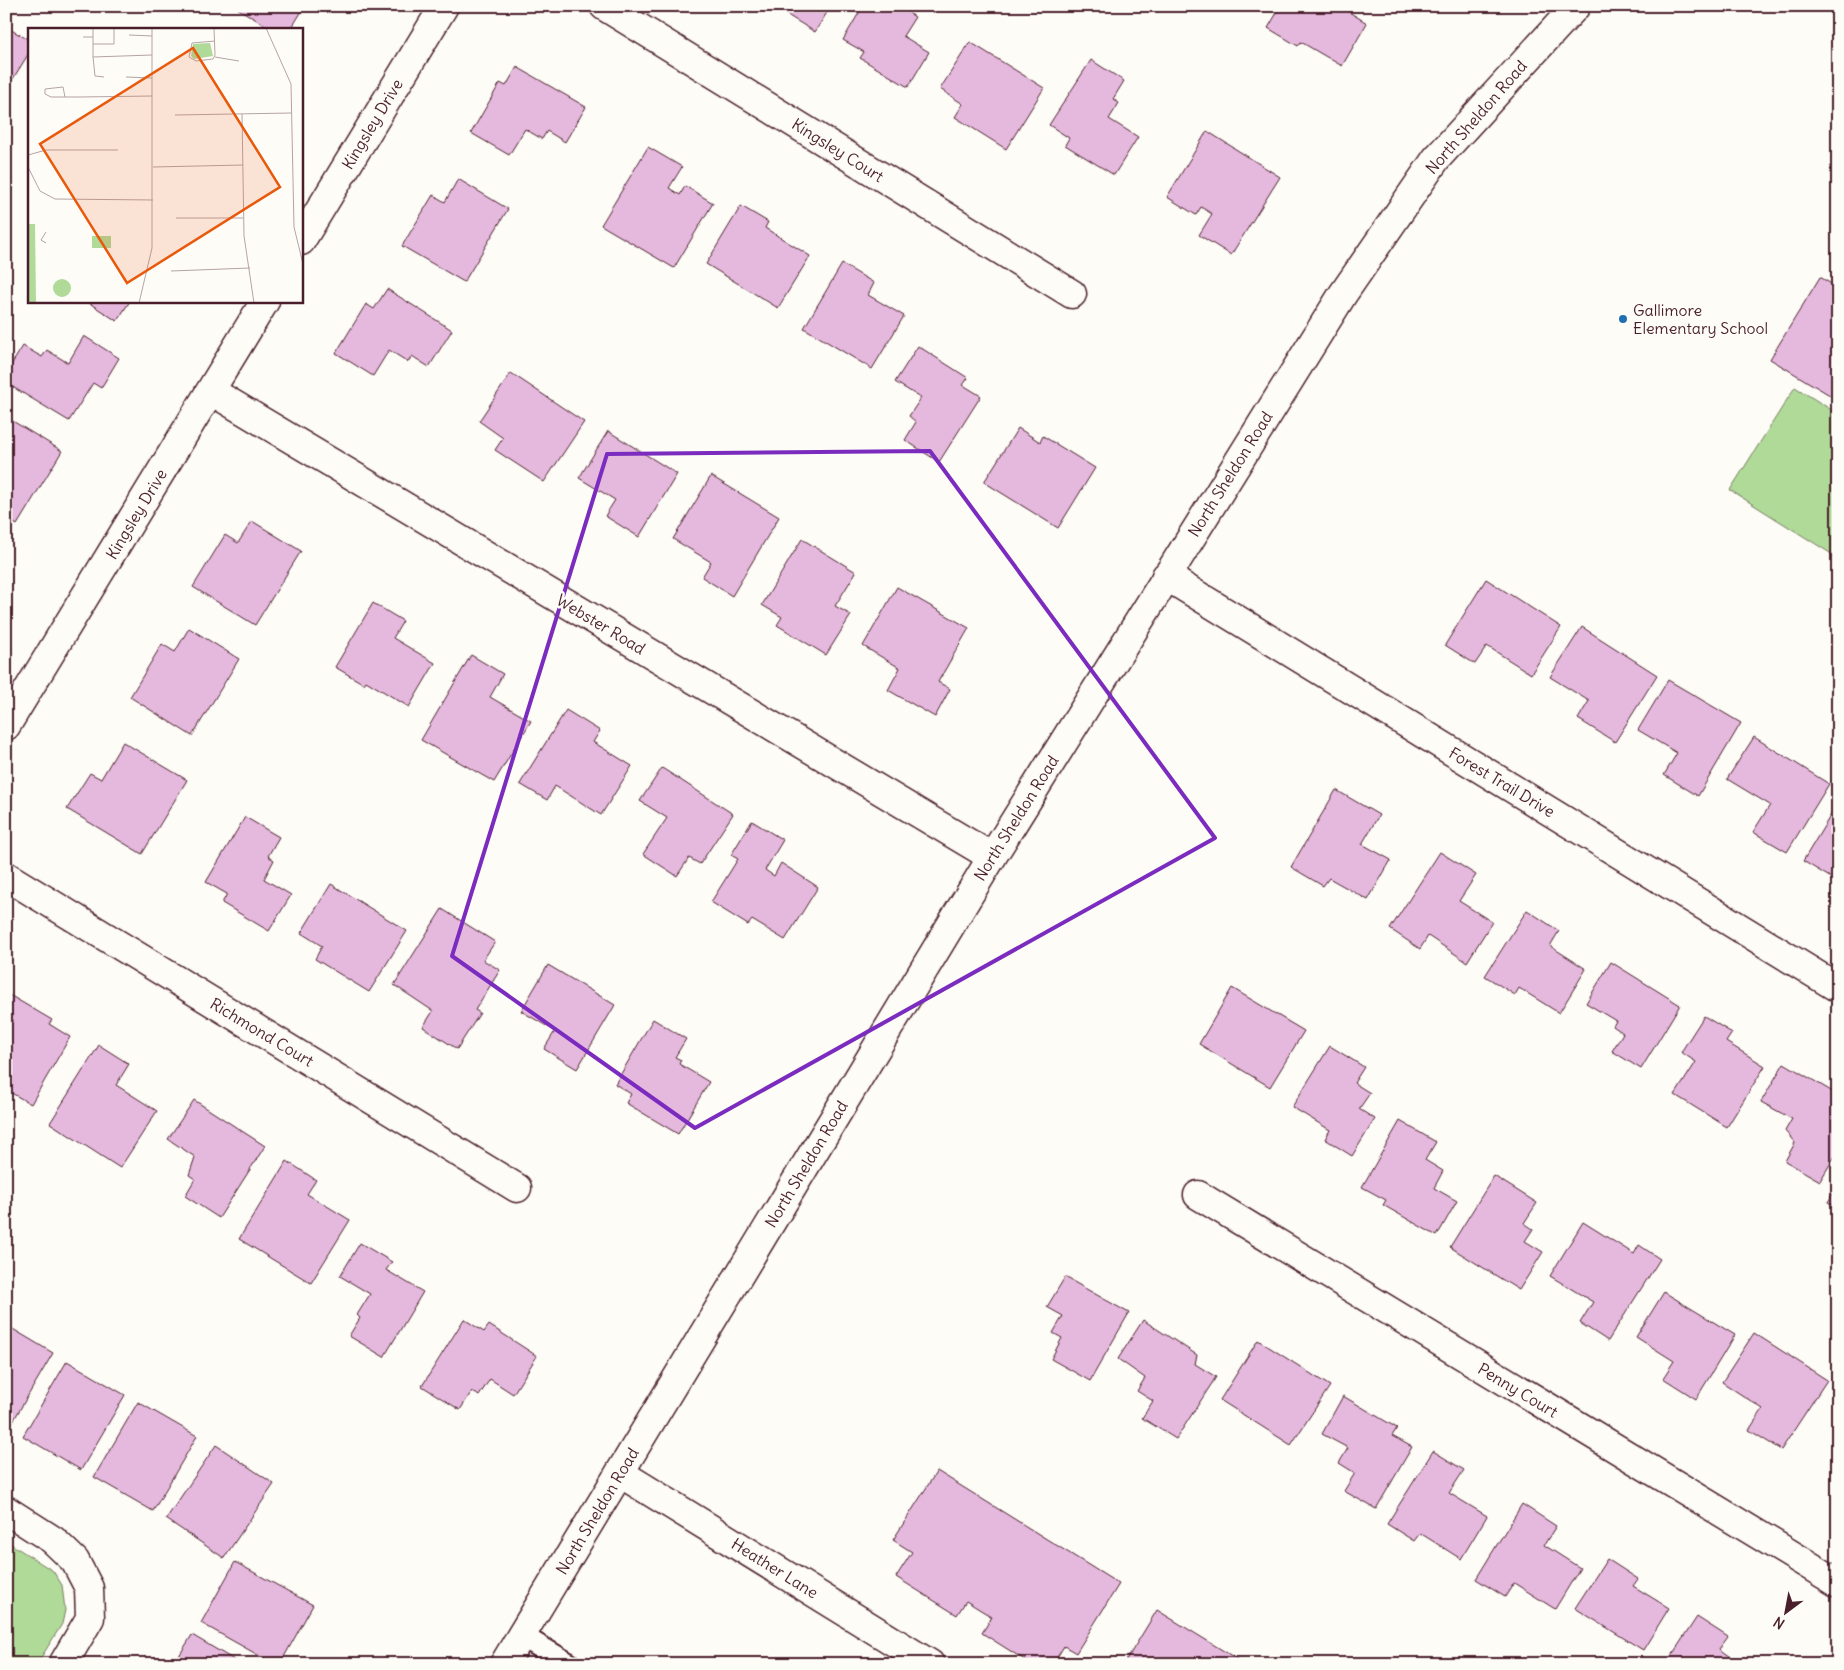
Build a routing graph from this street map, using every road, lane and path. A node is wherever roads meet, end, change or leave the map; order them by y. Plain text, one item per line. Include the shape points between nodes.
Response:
1 (444, 6) edge
2 (604, 6) edge
3 (1576, 6) edge
4 (302, 239) edge
5 (1072, 294) dead end
6 (264, 302) edge
7 (210, 391) junction
8 (1166, 576) junction
9 (6, 726) edge
10 (992, 857) junction
11 (6, 876) edge
12 (1838, 988) edge
13 (517, 1188) dead end
14 (1198, 1195) dead end
15 (620, 1473) junction
16 (6, 1510) edge
17 (1838, 1583) edge
18 (522, 1636) junction
19 (63, 1664) edge
20 (504, 1664) edge
21 (569, 1664) edge
22 (930, 1664) edge

1 - 4 street, Kingsley Drive
2 - 5 street, Kingsley Court
3 - 8 street, North Sheldon Road via 1436,159 1343,294
6 - 7 street, Kingsley Drive
7 - 9 street, Kingsley Drive
7 - 10 street, Webster Road
8 - 10 street, North Sheldon Road
8 - 12 street, Forest Trail Drive
10 - 15 street, North Sheldon Road
11 - 13 street, Richmond Court
14 - 17 street, Penny Court
15 - 18 street, North Sheldon Road
15 - 22 street, Heather Lane
16 - 19 street via 53,1540 75,1561 89,1588 90,1618
18 - 20 street, North Sheldon Road
18 - 21 lane

